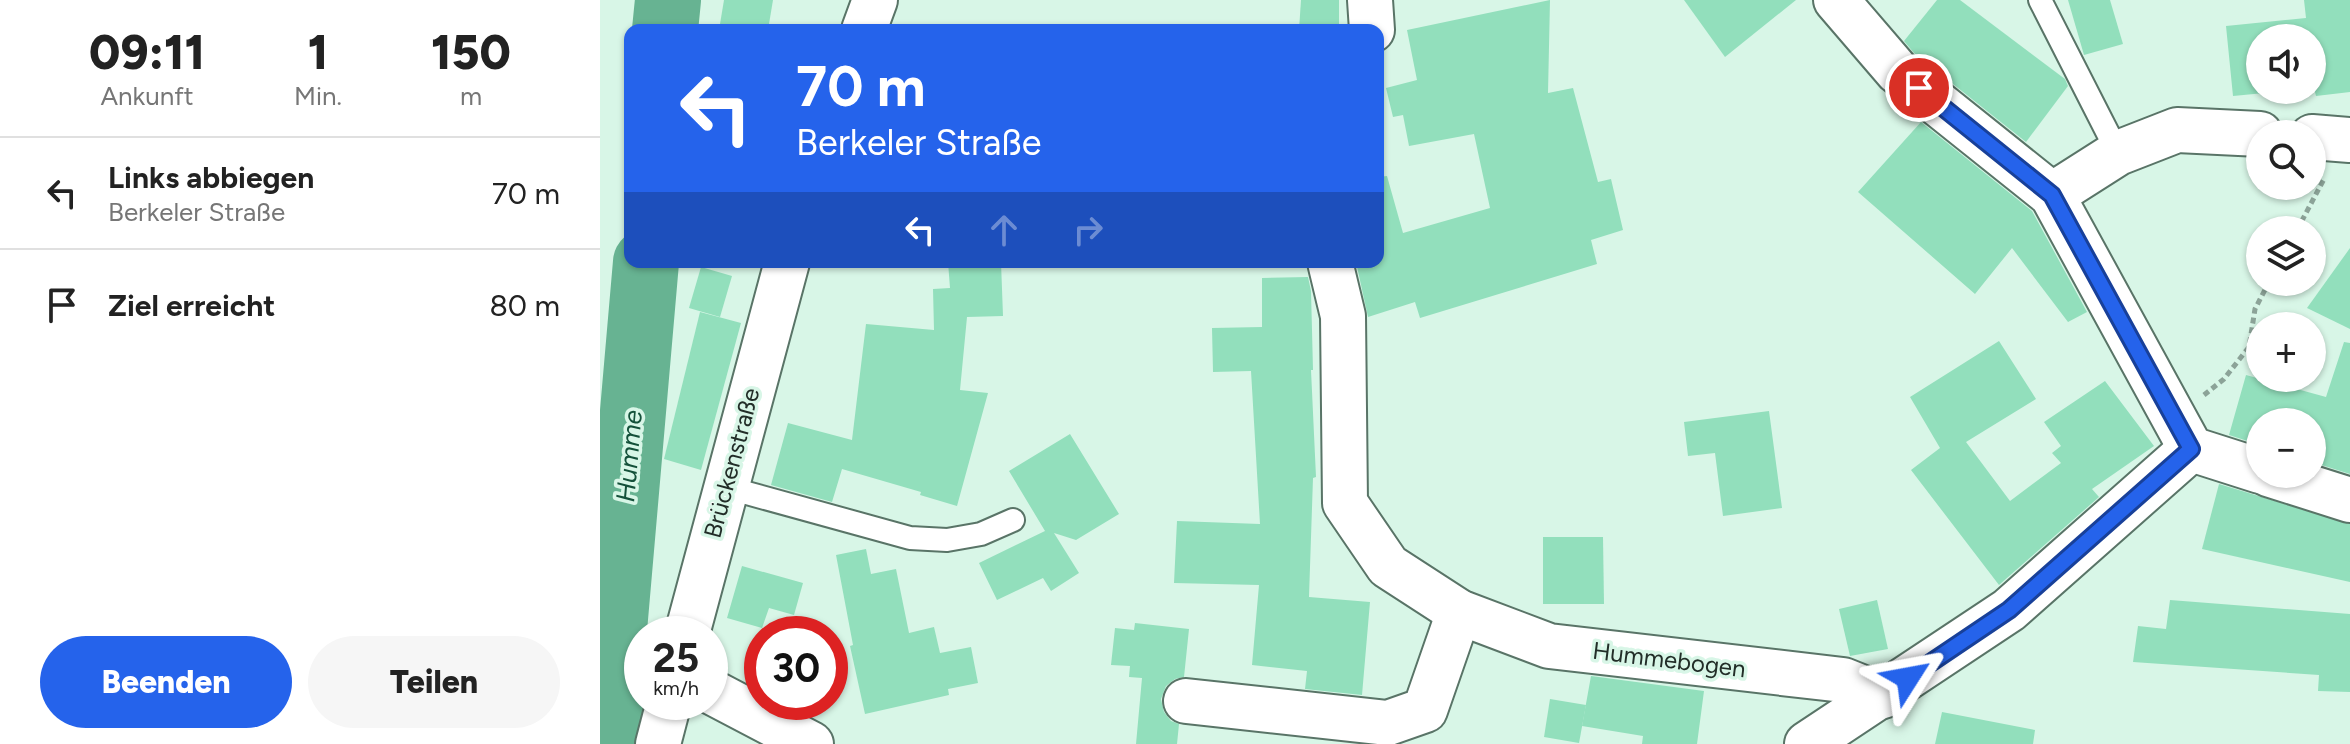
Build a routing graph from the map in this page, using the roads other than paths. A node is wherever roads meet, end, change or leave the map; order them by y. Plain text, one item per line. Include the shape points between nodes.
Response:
1 (875, 0) edge
2 (1370, 0) edge
3 (1836, 0) edge
4 (2040, 0) edge
5 (866, 24) edge
6 (1372, 24) edge
7 (2246, 133) edge
8 (2118, 153) junction
9 (2052, 195) junction
10 (1331, 268) edge
11 (783, 277) edge
12 (2191, 449) junction
13 (2246, 467) edge
14 (725, 487) junction
15 (2312, 488) edge
16 (2350, 500) edge
17 (1013, 520) dead end
18 (1459, 612) junction
19 (692, 616) edge
20 (1883, 696) junction
21 (728, 700) edge
22 (1186, 701) dead end
23 (811, 744) edge
24 (1807, 744) edge

1 - 5 street
2 - 6 street
3 - 9 street via 1897,71
4 - 8 lane
7 - 8 street via 2177,130
8 - 9 street
9 - 12 street
10 - 18 street, Hummebogen via 1343,316 1345,503 1388,566
11 - 14 street, Brückenstraße
12 - 13 street
12 - 20 street via 2009,610
14 - 17 lane via 910,538 947,540 981,534
14 - 19 street, Brückenstraße
15 - 16 street
18 - 20 street, Hummebogen via 1549,646 1843,680
18 - 22 street via 1425,710 1388,723
20 - 24 street
21 - 23 street

